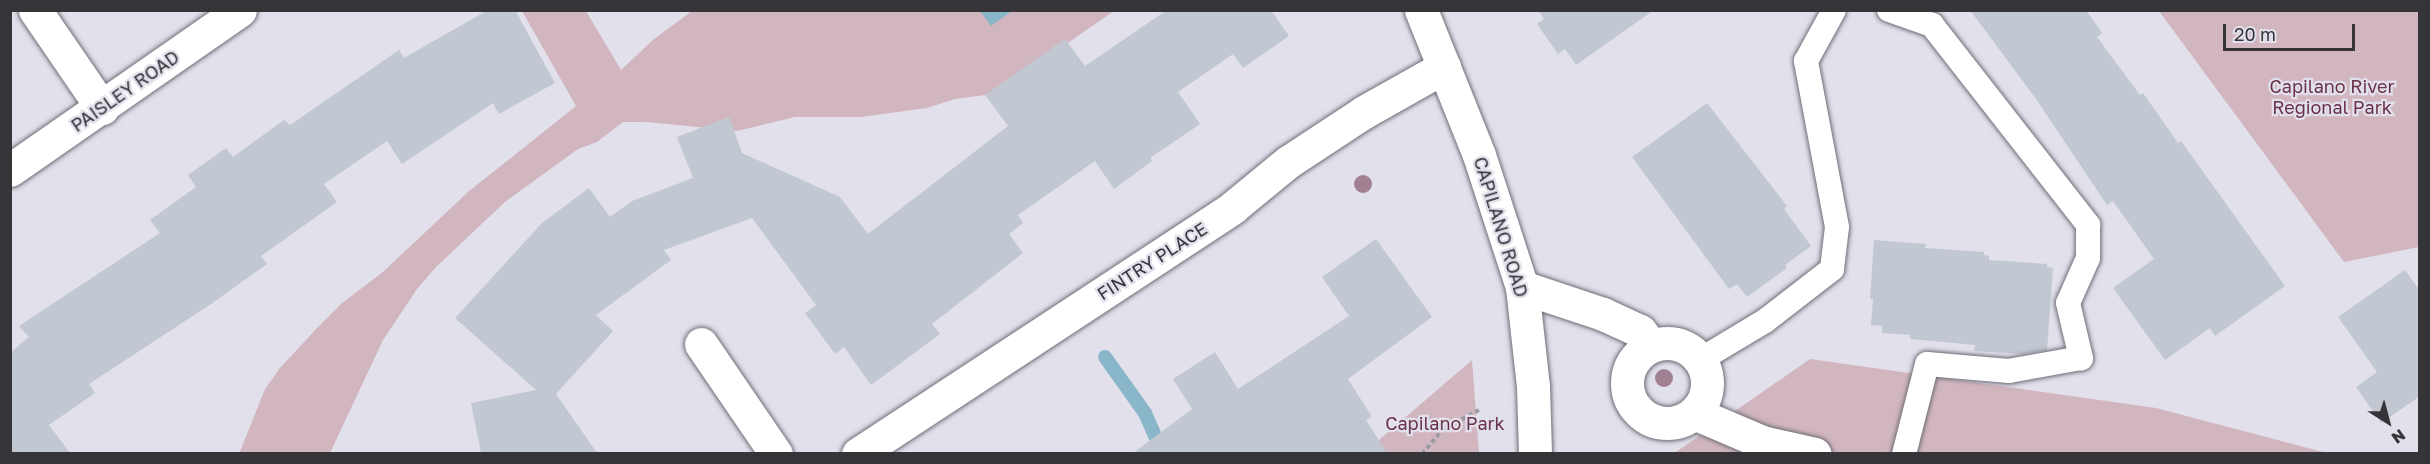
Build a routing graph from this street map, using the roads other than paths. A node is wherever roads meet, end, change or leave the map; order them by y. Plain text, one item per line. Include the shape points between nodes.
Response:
1 (34, 10) edge
2 (240, 10) edge
3 (1421, 10) edge
4 (1834, 10) edge
5 (1889, 10) edge
6 (1444, 67) junction
7 (102, 108) junction
8 (10, 170) edge
9 (1522, 287) junction
10 (701, 344) dead end
11 (1651, 345) junction
12 (1700, 360) junction
13 (1694, 413) junction
14 (776, 453) edge
15 (858, 453) edge
16 (1535, 453) edge
17 (1815, 453) edge
18 (1904, 453) edge

1 - 7 street
2 - 7 street, PAISLEY ROAD
3 - 6 street, CAPILANO ROAD
4 - 12 lane via 1806,61 1837,227 1832,268 1766,321
5 - 18 lane via 1932,25 2088,225 2088,258 2068,303 2081,358 2009,370 1927,364
6 - 9 street, CAPILANO ROAD via 1479,155
6 - 15 street, FINTRY PLACE via 1364,112 1288,162 1232,208
7 - 8 street, PAISLEY ROAD
9 - 11 street via 1603,314 1640,331
9 - 16 street, CAPILANO ROAD via 1533,386
10 - 14 street
11 - 12 street via 1678,344
11 - 13 street via 1630,364 1626,378 1632,405 1654,422 1668,424
12 - 13 street via 1707,382 1706,394
13 - 17 street via 1762,442

